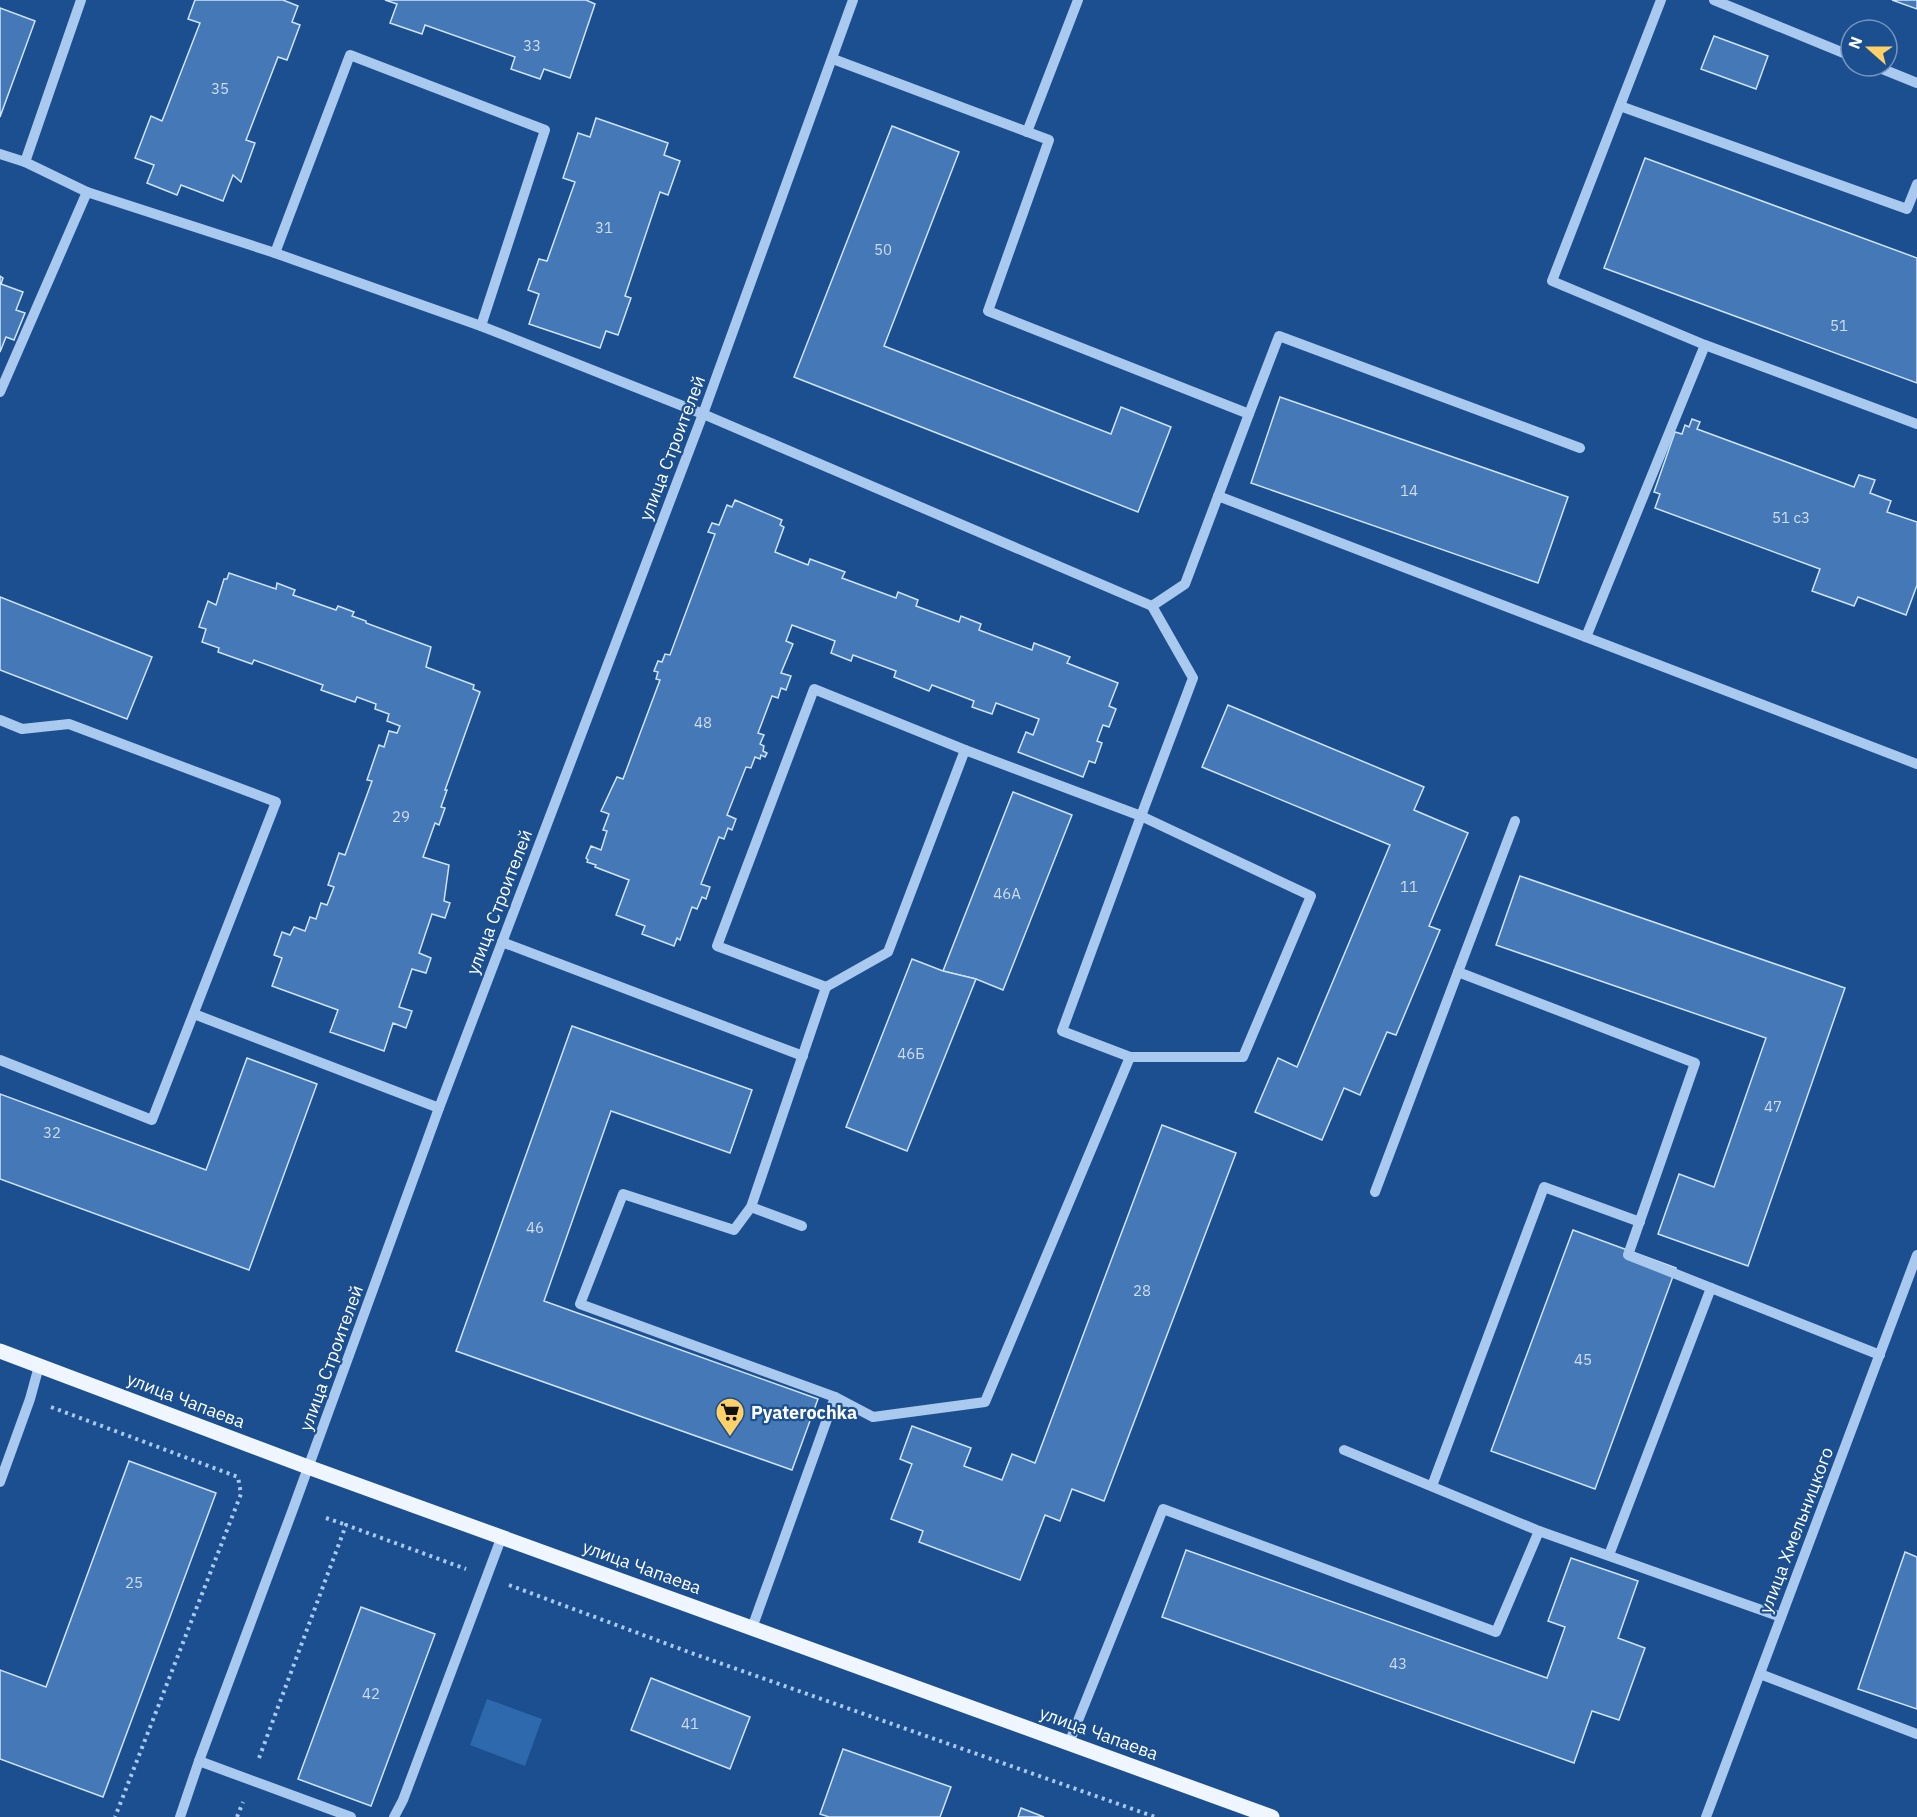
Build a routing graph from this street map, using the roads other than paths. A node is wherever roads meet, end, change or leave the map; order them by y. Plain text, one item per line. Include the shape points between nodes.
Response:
1 (81, 0) edge
2 (853, 0) edge
3 (1078, 0) edge
4 (1661, 0) edge
5 (1714, 0) edge
6 (1839, 51) edge
7 (832, 59) junction
8 (1899, 76) edge
9 (1917, 83) edge
10 (1620, 106) junction
11 (1027, 132) junction
12 (0, 154) edge
13 (25, 162) junction
14 (1917, 184) edge
15 (87, 192) junction
16 (275, 253) junction
17 (481, 326) junction
18 (1705, 345) junction
19 (0, 392) edge
20 (703, 414) junction
21 (1249, 414) junction
22 (1917, 424) edge
23 (1580, 448) dead end
24 (1218, 496) junction
25 (1152, 606) junction
26 (1586, 637) junction
27 (0, 720) edge
28 (966, 750) junction
29 (1917, 764) edge
30 (1141, 816) junction
31 (1515, 820) dead end
32 (502, 942) junction
33 (1458, 972) junction
34 (826, 987) junction
35 (194, 1014) junction
36 (803, 1056) junction
37 (1130, 1057) junction
38 (0, 1060) edge
39 (439, 1108) junction
40 (1375, 1192) dead end
41 (751, 1207) junction
42 (1640, 1222) junction
43 (802, 1226) dead end
44 (1917, 1255) edge
45 (1711, 1288) junction
46 (0, 1351) edge
47 (1880, 1355) junction
48 (39, 1366) junction
49 (835, 1397) junction
50 (1344, 1450) dead end
51 (308, 1467) junction
52 (0, 1482) edge
53 (1432, 1486) junction
54 (1539, 1531) junction
55 (502, 1536) junction
56 (1609, 1556) junction
57 (1781, 1617) junction
58 (752, 1628) junction
59 (1760, 1674) junction
60 (1917, 1734) edge
61 (1069, 1743) junction
62 (199, 1761) junction
63 (180, 1817) edge
64 (351, 1817) edge
65 (394, 1817) edge
66 (1272, 1817) edge
67 (1706, 1817) edge

1 - 13 street
2 - 7 street, улица Строителей
3 - 11 street
4 - 10 street
5 - 6 street
7 - 11 street
7 - 20 street, улица Строителей
8 - 9 street
10 - 14 street via 1907,209
10 - 18 street via 1552,281
11 - 21 street via 1048,140 988,311
12 - 13 street
13 - 15 street
15 - 16 street
15 - 19 street
16 - 17 street
16 - 17 street via 350,55 545,130
17 - 20 street
18 - 22 street
18 - 26 street
20 - 25 street
20 - 32 street, улица Строителей
21 - 23 street via 1279,336
21 - 24 street
24 - 25 street via 1185,584
24 - 26 street
25 - 30 street via 1193,678
26 - 29 street
27 - 35 street via 22,729 69,724 276,802
28 - 30 street
28 - 34 street via 888,952
28 - 34 street via 814,689 717,946
30 - 37 street via 1062,1030
30 - 37 street via 1311,896 1243,1057
31 - 33 street
32 - 36 street
32 - 39 street, улица Строителей
33 - 40 street
33 - 42 street via 1695,1063
34 - 36 street
35 - 38 street via 152,1120
35 - 39 street
36 - 41 street
37 - 49 street via 985,1402 873,1417
39 - 51 street, улица Строителей
41 - 43 street
41 - 49 street via 734,1230 622,1194 580,1304
42 - 45 street via 1628,1255
42 - 53 street via 1545,1187
44 - 47 street, улица Хмельницкого
45 - 47 street
45 - 56 street
46 - 48 main road, улица Чапаева
47 - 57 street, улица Хмельницкого
48 - 51 main road, улица Чапаева
48 - 52 street
49 - 58 street
50 - 53 street
51 - 55 main road, улица Чапаева
51 - 62 street, улица Строителей
53 - 54 street
54 - 56 street
54 - 61 street via 1496,1632 1163,1509
55 - 58 main road, улица Чапаева
55 - 65 street
56 - 57 street
57 - 59 street, улица Хмельницкого
58 - 61 main road, улица Чапаева
59 - 60 street
59 - 67 street, улица Хмельницкого
61 - 66 main road, улица Чапаева
62 - 63 street, улица Строителей
62 - 64 street

